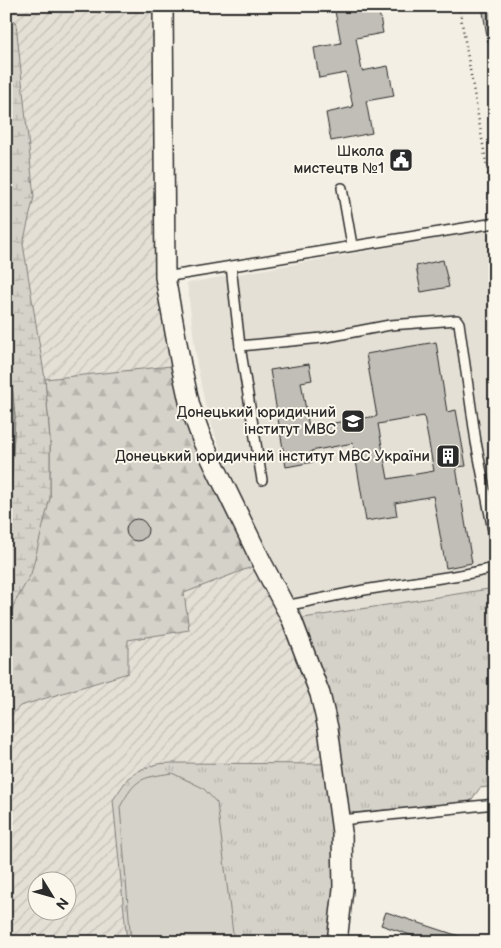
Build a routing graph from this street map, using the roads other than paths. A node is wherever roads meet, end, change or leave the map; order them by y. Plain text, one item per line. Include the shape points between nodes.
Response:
1 (163, 6) edge
2 (342, 188) dead end
3 (494, 218) edge
4 (352, 245) junction
5 (232, 266) junction
6 (165, 277) junction
7 (240, 346) junction
8 (262, 480) dead end
9 (495, 542) edge
10 (495, 568) edge
11 (285, 606) junction
12 (495, 804) edge
13 (341, 820) junction
14 (337, 942) edge

1 - 6 street
2 - 4 lane
3 - 4 lane
4 - 5 lane
5 - 6 lane
5 - 7 lane
6 - 11 street via 188,398 199,433
7 - 8 lane
7 - 9 lane via 322,338 390,325 457,320
10 - 11 lane
11 - 13 street via 320,694
12 - 13 lane
13 - 14 street via 343,889

